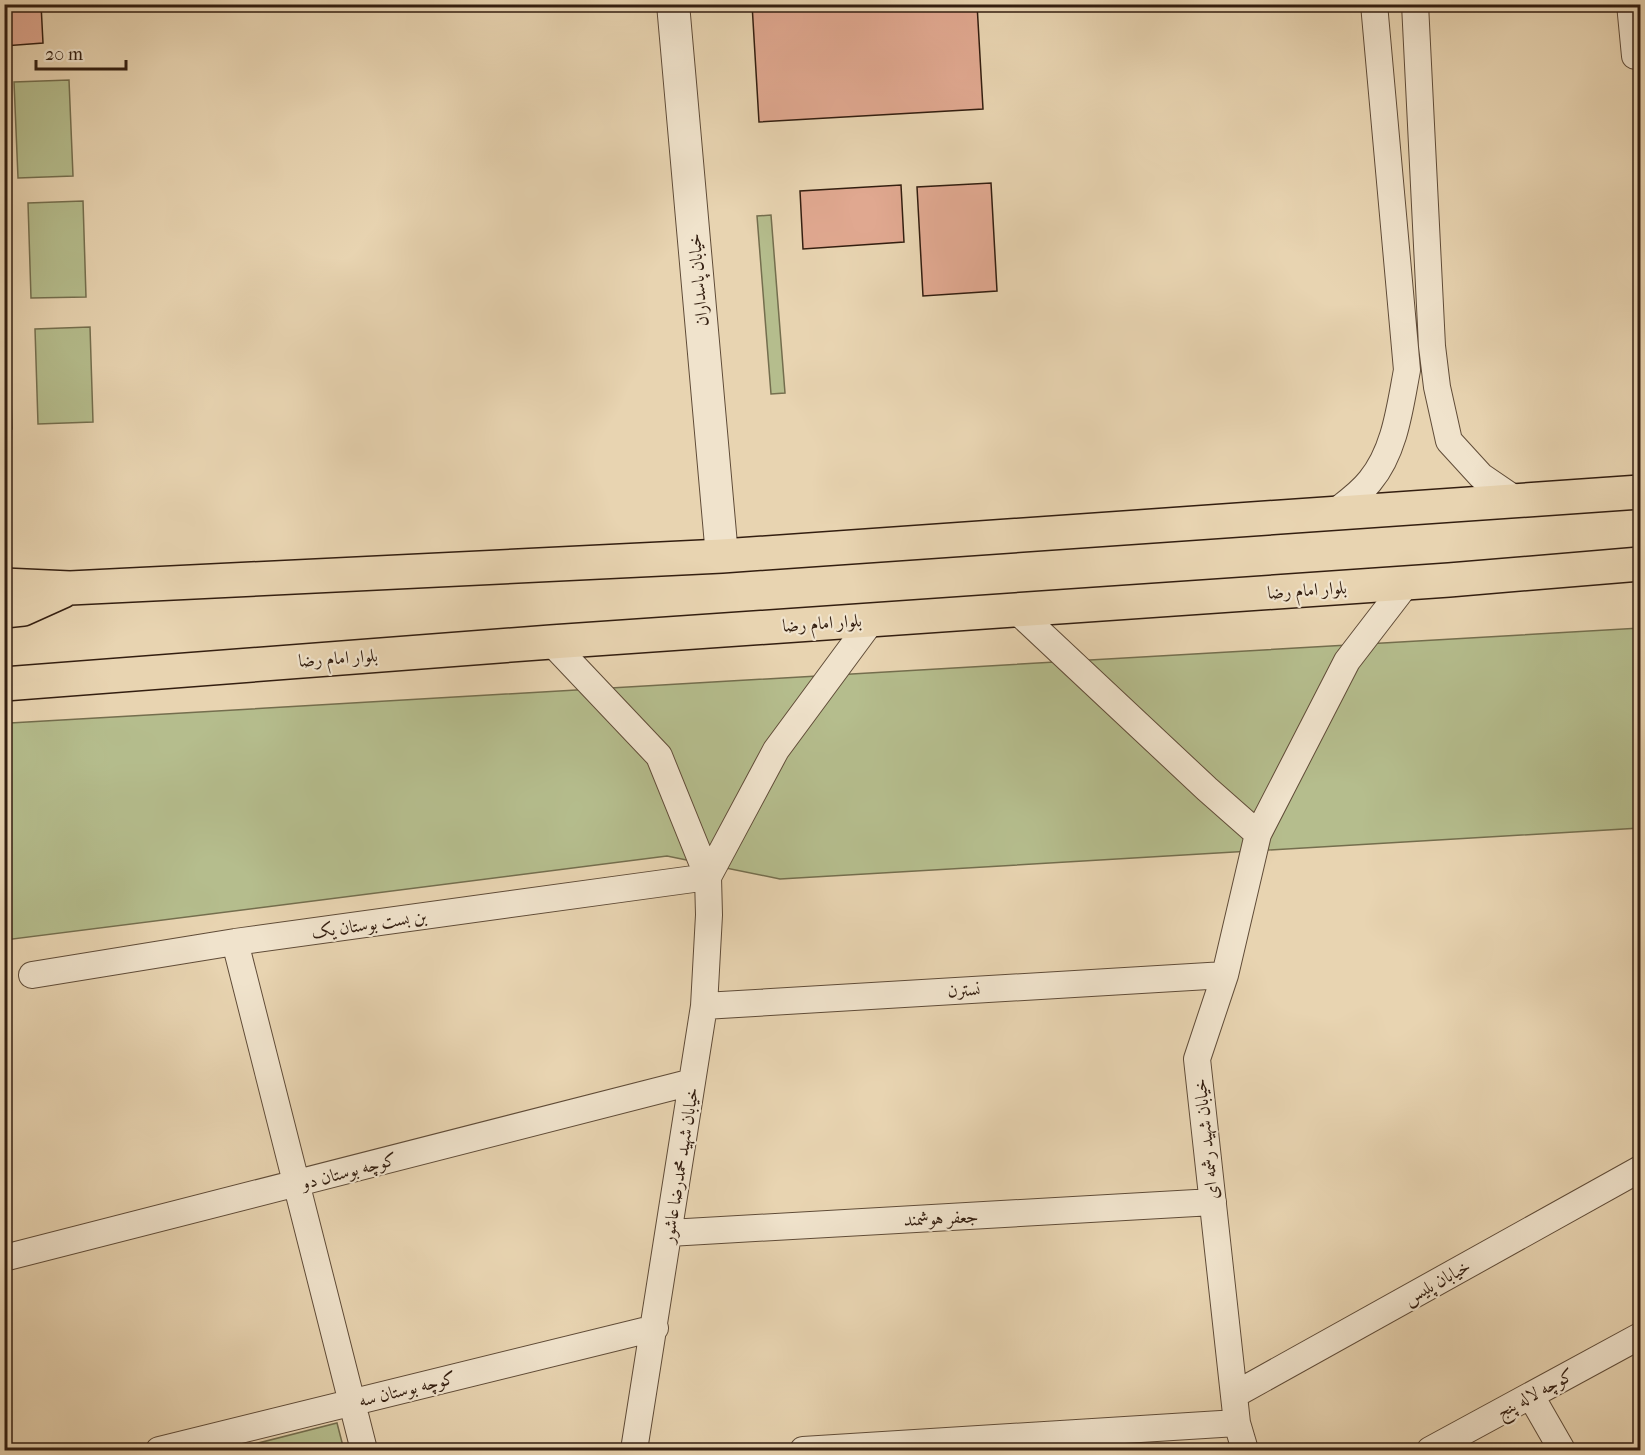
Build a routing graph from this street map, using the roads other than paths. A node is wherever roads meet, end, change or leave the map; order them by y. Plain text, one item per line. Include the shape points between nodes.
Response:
1 (673, 4) edge
2 (1374, 4) edge
3 (1415, 4) edge
4 (1630, 4) edge
5 (1641, 55) edge
6 (1398, 285) junction
7 (1428, 285) junction
8 (1641, 492) edge
9 (1519, 502) junction
10 (1331, 515) junction
11 (722, 556) junction
12 (1641, 564) edge
13 (1407, 583) junction
14 (4, 585) edge
15 (70, 588) junction
16 (1016, 610) junction
17 (4, 611) edge
18 (872, 620) junction
19 (551, 642) junction
20 (4, 674) edge
21 (70, 679) junction
22 (4, 684) edge
23 (1258, 834) junction
24 (708, 877) junction
25 (235, 942) junction
26 (32, 975) dead end
27 (1224, 975) junction
28 (704, 1006) junction
29 (692, 1082) junction
30 (1641, 1169) edge
31 (297, 1185) junction
32 (1213, 1202) junction
33 (669, 1233) junction
34 (4, 1258) edge
35 (655, 1328) junction
36 (1641, 1336) edge
37 (1234, 1395) junction
38 (1531, 1396) junction
39 (352, 1403) junction
40 (1237, 1423) junction
41 (168, 1449) edge
42 (364, 1450) edge
43 (634, 1450) edge
44 (802, 1450) edge
45 (1245, 1450) edge
46 (1430, 1450) edge
47 (1562, 1450) edge

1 - 11 street, خیابان پاسداران
2 - 6 street
3 - 7 street
4 - 5 street via 1635,56
6 - 7 street
6 - 10 street via 1407,370 1396,427 1372,480
7 - 9 street via 1437,387 1449,441 1481,476
8 - 9 main road
9 - 10 main road
10 - 11 main road
11 - 15 main road
12 - 13 main road, بلوار امام رضا
13 - 16 main road, بلوار امام رضا
13 - 23 street, خیابان شهید رشمه ای via 1347,661
14 - 15 main road
15 - 17 main road via 23,609
16 - 18 main road, بلوار امام رضا
16 - 23 street
18 - 19 main road, بلوار امام رضا
18 - 24 street via 776,750
19 - 21 main road, بلوار امام رضا
19 - 24 street via 659,756
20 - 21 main road
21 - 22 main road, بلوار امام رضا
23 - 27 street, خیابان شهید رشمه ای
24 - 25 street, بن بست بوستان یک
24 - 28 street, خیابان شهید محمدرضا عاشور
25 - 26 street, بن بست بوستان یک
25 - 31 street
27 - 28 street, نسترن
27 - 32 street, خیابان شهید رشمه ای via 1197,1059
28 - 29 street, خیابان شهید محمدرضا عاشور
29 - 31 street, کوچه بوستان دو
29 - 33 street, خیابان شهید محمدرضا عاشور
30 - 37 street, خیابان پلیس
31 - 34 street, کوچه بوستان دو
31 - 39 street
32 - 33 street, جعفر هوشمند
32 - 37 street, خیابان شهید رشمه ای
33 - 35 street, خیابان شهید محمدرضا عاشور
35 - 39 street, کوچه بوستان سه
35 - 43 street, خیابان شهید محمدرضا عاشور
36 - 38 street, کوچه لاله پنج
37 - 40 street, خیابان شهید رشمه ای
38 - 46 street, کوچه لاله پنج
38 - 47 street
39 - 41 street, کوچه بوستان سه
39 - 42 street
40 - 44 street
40 - 45 street, خیابان شهید رشمه ای

